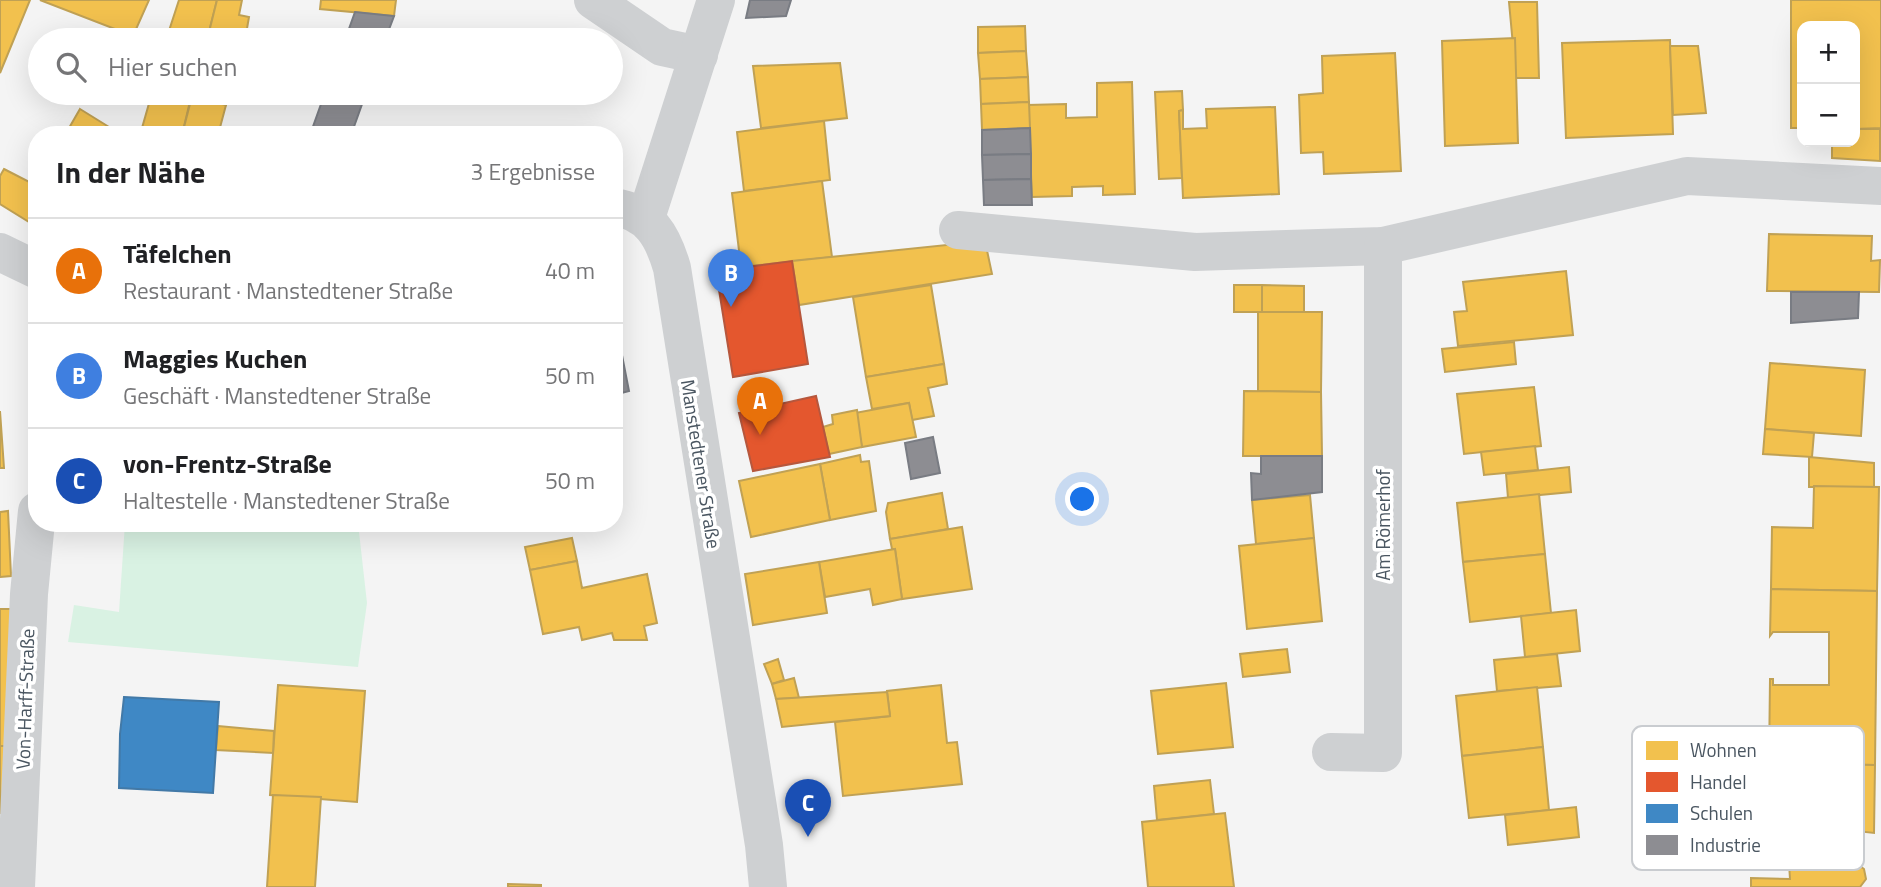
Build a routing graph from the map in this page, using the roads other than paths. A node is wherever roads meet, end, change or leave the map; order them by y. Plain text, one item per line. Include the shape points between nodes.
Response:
1 (593, 0) edge
2 (716, 0) edge
3 (699, 55) junction
4 (1881, 186) edge
5 (630, 213) edge
6 (958, 230) dead end
7 (1383, 246) junction
8 (0, 252) edge
9 (28, 266) edge
10 (35, 532) edge
11 (1331, 752) dead end
12 (16, 887) edge
13 (768, 887) edge

1 - 3 street via 662,47
2 - 3 street, Manstedtener Straße
3 - 5 street, Manstedtener Straße
4 - 7 street via 1687,176
5 - 13 street, Manstedtener Straße via 664,239 672,268
6 - 7 street via 1195,252
7 - 11 street, Am Römerhof via 1383,753
8 - 9 street
10 - 12 street, Von-Harff-Straße

